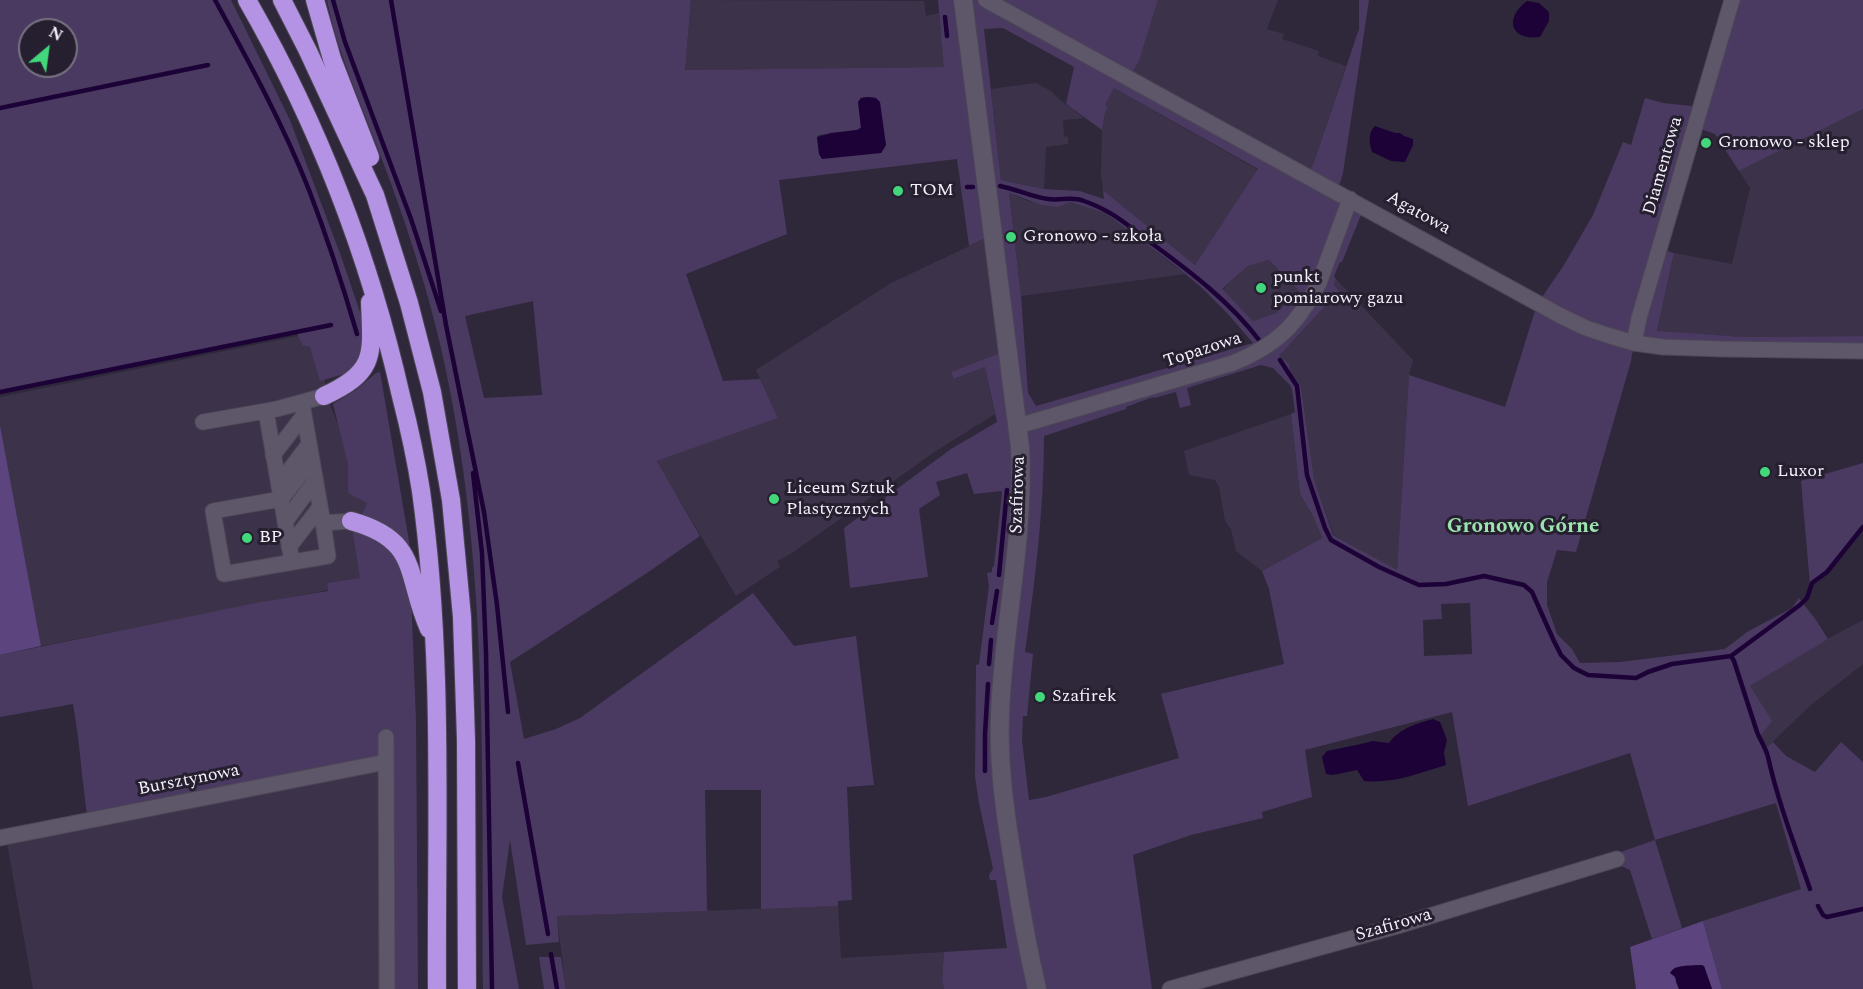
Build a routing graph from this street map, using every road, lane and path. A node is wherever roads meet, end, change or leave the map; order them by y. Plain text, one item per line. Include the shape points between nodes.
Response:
1 (248, 0) edge
2 (282, 0) edge
3 (315, 0) edge
4 (963, 0) edge
5 (986, 0) edge
6 (1732, 0) edge
7 (375, 195) junction
8 (1350, 199) junction
9 (369, 276) junction
10 (1634, 343) junction
11 (1863, 351) edge
12 (324, 396) joint
13 (266, 411) junction
14 (203, 423) dead end
15 (305, 423) junction
16 (1018, 426) junction
17 (315, 482) junction
18 (283, 509) junction
19 (351, 520) joint
20 (323, 523) junction
21 (435, 641) junction
22 (386, 737) dead end
23 (386, 762) junction
24 (0, 838) edge
25 (1617, 859) dead end
26 (387, 989) edge
27 (437, 989) edge
28 (467, 989) edge
29 (1037, 989) edge
30 (1170, 989) edge

1 - 9 highway via 331,167
2 - 7 highway
3 - 7 highway via 332,59 371,159
4 - 16 street, Szafirowa
5 - 8 street, Agatowa
6 - 10 street, Diamentowa
7 - 28 highway via 432,392 451,500 462,617
8 - 10 street, Agatowa via 1575,323
8 - 16 street, Topazowa via 1312,296 1284,333 1266,347 1233,363
9 - 12 highway via 371,354 359,375
9 - 21 highway via 398,379 421,490
10 - 11 street, Agatowa via 1724,350
12 - 15 street
13 - 14 street
13 - 15 street
13 - 18 street
15 - 17 street
15 - 18 street
15 - 18 street
16 - 29 street, Szafirowa via 1021,509 1003,673 1000,754 1005,815
17 - 18 street
17 - 18 street
17 - 18 street
17 - 20 street
18 - 18 street via 213,511 224,574
18 - 20 street via 328,556
19 - 20 street
19 - 21 highway via 380,532 401,549
21 - 27 highway
22 - 23 street
23 - 24 street, Bursztynowa
23 - 26 street
25 - 30 street, Szafirowa

